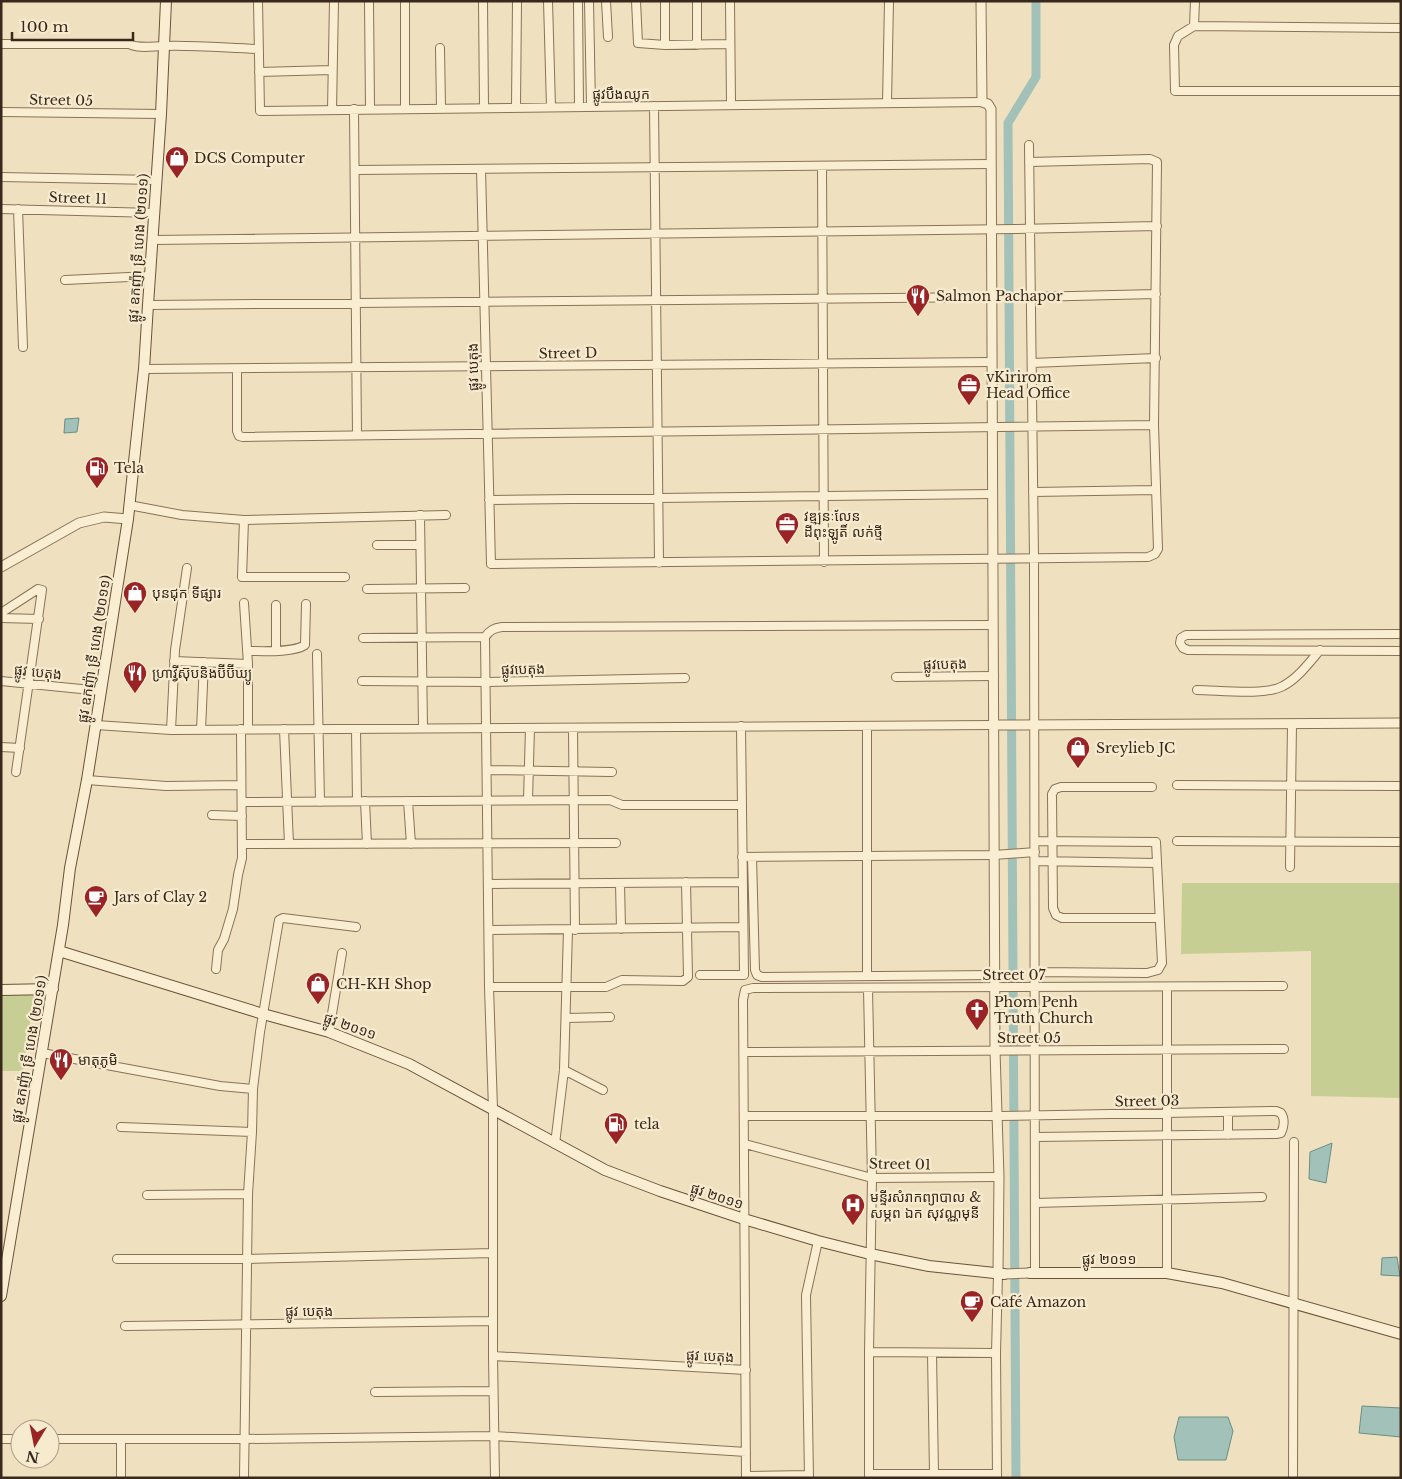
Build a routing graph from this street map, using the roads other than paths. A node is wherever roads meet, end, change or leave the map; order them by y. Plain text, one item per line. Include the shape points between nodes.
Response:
1 (166, 1) edge
2 (258, 1) edge
3 (334, 1) edge
4 (369, 1) edge
5 (405, 1) edge
6 (483, 1) edge
7 (517, 1) edge
8 (548, 1) edge
9 (578, 1) edge
10 (589, 1) edge
11 (606, 1) edge
12 (636, 1) edge
13 (665, 1) edge
14 (697, 1) edge
15 (730, 1) edge
16 (889, 1) edge
17 (982, 1) edge
18 (1195, 1) edge
19 (1194, 26) junction
20 (1401, 28) edge
21 (608, 37) dead end
22 (1, 44) edge
23 (730, 44) junction
24 (666, 45) junction
25 (697, 45) junction
26 (163, 46) junction
27 (440, 48) dead end
28 (258, 49) junction
29 (332, 70) junction
30 (259, 72) junction
31 (1401, 91) edge
32 (982, 102) junction
33 (887, 103) junction
34 (731, 105) junction
35 (591, 106) junction
36 (654, 106) junction
37 (516, 107) junction
38 (551, 107) junction
39 (578, 107) junction
40 (441, 108) junction
41 (484, 108) junction
42 (370, 109) junction
43 (405, 109) junction
44 (332, 110) junction
45 (354, 110) junction
46 (1, 112) edge
47 (161, 114) junction
48 (1029, 145) dead end
49 (1029, 162) junction
50 (992, 164) junction
51 (822, 166) junction
52 (655, 167) junction
53 (481, 169) junction
54 (355, 170) junction
55 (1, 177) edge
56 (156, 180) junction
57 (1, 209) edge
58 (18, 209) junction
59 (154, 213) junction
60 (1157, 226) junction
61 (994, 229) junction
62 (1029, 229) junction
63 (822, 231) junction
64 (655, 233) junction
65 (483, 235) junction
66 (355, 236) junction
67 (152, 240) junction
68 (150, 276) junction
69 (65, 280) dead end
70 (1156, 294) junction
71 (992, 297) junction
72 (1031, 297) junction
73 (823, 298) junction
74 (656, 300) junction
75 (484, 302) junction
76 (356, 303) junction
77 (148, 305) junction
78 (23, 346) dead end
79 (1156, 358) junction
80 (992, 362) junction
81 (823, 363) junction
82 (1032, 363) junction
83 (657, 365) junction
84 (486, 366) junction
85 (357, 367) junction
86 (237, 368) junction
87 (144, 369) junction
88 (1154, 425) junction
89 (995, 426) junction
90 (1030, 426) junction
91 (823, 429) junction
92 (658, 431) junction
93 (488, 433) junction
94 (357, 435) junction
95 (1156, 490) junction
96 (1034, 492) junction
97 (993, 494) junction
98 (824, 496) junction
99 (658, 498) junction
100 (489, 500) junction
101 (129, 506) junction
102 (420, 515) junction
103 (446, 515) dead end
104 (128, 520) junction
105 (244, 520) junction
106 (377, 545) dead end
107 (420, 545) junction
108 (1031, 559) junction
109 (996, 560) junction
110 (824, 562) junction
111 (659, 563) junction
112 (1, 567) edge
113 (186, 568) dead end
114 (345, 578) dead end
115 (421, 588) junction
116 (465, 588) dead end
117 (368, 589) dead end
118 (244, 602) dead end
119 (306, 604) dead end
120 (276, 605) dead end
121 (1, 613) edge
122 (1, 618) edge
123 (38, 619) junction
124 (993, 625) junction
125 (1401, 634) edge
126 (422, 637) junction
127 (485, 637) junction
128 (363, 638) dead end
129 (1320, 650) junction
130 (247, 651) junction
131 (276, 651) junction
132 (1401, 651) edge
133 (316, 654) dead end
134 (174, 661) junction
135 (204, 662) junction
136 (248, 664) junction
137 (994, 676) junction
138 (896, 677) dead end
139 (684, 678) dead end
140 (1, 681) edge
141 (362, 681) dead end
142 (423, 681) junction
143 (487, 682) junction
144 (29, 683) junction
145 (1197, 690) dead end
146 (101, 691) junction
147 (1401, 723) edge
148 (1292, 724) junction
149 (96, 725) junction
150 (998, 725) junction
151 (1032, 725) junction
152 (741, 726) junction
153 (867, 726) junction
154 (423, 728) junction
155 (487, 728) junction
156 (530, 728) junction
157 (573, 728) junction
158 (245, 729) junction
159 (284, 729) junction
160 (318, 729) junction
161 (356, 729) junction
162 (171, 730) junction
163 (201, 730) junction
164 (1, 747) edge
165 (20, 748) junction
166 (487, 770) junction
167 (529, 771) junction
168 (574, 771) junction
169 (16, 772) dead end
170 (612, 772) dead end
171 (87, 780) junction
172 (242, 785) junction
173 (1177, 785) dead end
174 (1152, 786) dead end
175 (1291, 786) junction
176 (1401, 786) edge
177 (488, 800) junction
178 (528, 800) junction
179 (575, 800) junction
180 (361, 801) junction
181 (408, 801) junction
182 (242, 802) junction
183 (287, 802) junction
184 (320, 802) junction
185 (742, 805) junction
186 (212, 815) dead end
187 (242, 816) junction
188 (1035, 841) junction
189 (1053, 841) junction
190 (1177, 841) dead end
191 (1290, 842) junction
192 (1401, 842) edge
193 (242, 844) junction
194 (289, 844) junction
195 (367, 844) junction
196 (411, 844) junction
197 (489, 844) junction
198 (575, 844) junction
199 (616, 844) dead end
200 (1031, 853) junction
201 (999, 855) junction
202 (866, 856) junction
203 (742, 857) junction
204 (752, 857) junction
205 (1035, 861) junction
206 (1053, 861) junction
207 (1158, 863) junction
208 (1290, 867) dead end
209 (686, 882) junction
210 (742, 882) junction
211 (576, 883) junction
212 (620, 883) junction
213 (489, 884) junction
214 (1158, 918) junction
215 (356, 927) dead end
216 (743, 927) junction
217 (621, 929) junction
218 (687, 929) junction
219 (490, 930) junction
220 (572, 930) junction
221 (59, 951) junction
222 (342, 953) dead end
223 (216, 969) dead end
224 (1035, 972) junction
225 (700, 975) dead end
226 (995, 975) junction
227 (867, 976) junction
228 (1283, 986) dead end
229 (489, 987) junction
230 (567, 987) junction
231 (1167, 987) junction
232 (998, 988) junction
233 (1031, 988) junction
234 (53, 989) junction
235 (868, 989) junction
236 (1, 990) edge
237 (264, 1014) junction
238 (610, 1017) dead end
239 (566, 1018) junction
240 (329, 1032) junction
241 (1284, 1049) dead end
242 (1033, 1050) junction
243 (1167, 1050) junction
244 (870, 1051) junction
245 (998, 1051) junction
246 (744, 1052) junction
247 (42, 1053) junction
248 (564, 1070) junction
249 (253, 1088) junction
250 (603, 1090) dead end
251 (492, 1109) junction
252 (1228, 1112) junction
253 (1167, 1114) junction
254 (1034, 1115) junction
255 (745, 1116) junction
256 (870, 1116) junction
257 (999, 1116) junction
258 (121, 1127) dead end
259 (252, 1132) junction
260 (1228, 1135) junction
261 (1168, 1136) junction
262 (1035, 1137) junction
263 (1294, 1142) dead end
264 (555, 1144) junction
265 (745, 1144) junction
266 (999, 1176) junction
267 (872, 1178) junction
268 (248, 1194) junction
269 (147, 1195) dead end
270 (1262, 1197) dead end
271 (1168, 1200) junction
272 (1035, 1203) junction
273 (744, 1219) junction
274 (818, 1241) junction
275 (493, 1252) junction
276 (870, 1254) junction
277 (117, 1259) dead end
278 (247, 1259) junction
279 (1001, 1273) junction
280 (1033, 1273) junction
281 (1168, 1273) junction
282 (1, 1296) edge
283 (1294, 1304) junction
284 (492, 1322) junction
285 (246, 1324) junction
286 (125, 1326) dead end
287 (1401, 1334) edge
288 (869, 1352) junction
289 (932, 1353) junction
290 (996, 1353) junction
291 (493, 1356) junction
292 (746, 1370) junction
293 (493, 1391) junction
294 (375, 1392) dead end
295 (494, 1436) junction
296 (60, 1439) edge
297 (121, 1439) junction
298 (244, 1439) junction
299 (746, 1452) junction
300 (934, 1474) junction
301 (809, 1476) edge
302 (869, 1476) edge
303 (997, 1476) edge
304 (746, 1477) edge
305 (122, 1478) edge
306 (244, 1478) edge
307 (495, 1478) edge
308 (1293, 1478) edge

1 - 26 main road, ផ្លូវ ឧកញ៉ា ទ្រី ហេង (២០១១)
2 - 28 street
3 - 29 street
4 - 42 street
5 - 43 street
6 - 41 street
7 - 37 street
8 - 38 street
9 - 39 street
10 - 35 street
11 - 21 street
12 - 24 street via 638,43
13 - 24 street
14 - 25 street
15 - 23 street
16 - 33 street
17 - 32 street
18 - 19 street
19 - 20 street
19 - 31 street via 1178,36 1174,45 1175,91
22 - 26 street via 146,42
23 - 25 street
23 - 34 street
24 - 25 street
26 - 28 street
26 - 47 main road, ផ្លូវ ឧកញ៉ា ទ្រី ហេង (២០១១)
27 - 40 street
28 - 30 street
29 - 30 street
29 - 44 street
30 - 44 street, ផ្លូវបឹងឈូក via 260,111
32 - 33 street, ផ្លូវបឹងឈូក
32 - 50 street via 991,109
33 - 34 street, ផ្លូវបឹងឈូក
34 - 36 street, ផ្លូវបឹងឈូក
35 - 36 street, ផ្លូវបឹងឈូក
35 - 39 street, ផ្លូវបឹងឈូក
36 - 52 street
37 - 38 street, ផ្លូវបឹងឈូក
37 - 41 street, ផ្លូវបឹងឈូក
38 - 39 street, ផ្លូវបឹងឈូក
40 - 41 street, ផ្លូវបឹងឈូក
40 - 43 street, ផ្លូវបឹងឈូក
42 - 43 street, ផ្លូវបឹងឈូក
42 - 45 street, ផ្លូវបឹងឈូក
44 - 45 street, ផ្លូវបឹងឈូក
45 - 54 street
46 - 47 street, Street 05
47 - 56 main road, ផ្លូវ ឧកញ៉ា ទ្រី ហេង (២០១១)
48 - 49 street
49 - 60 street via 1150,159 1157,162
49 - 62 street
50 - 51 street
50 - 61 street
51 - 52 street
51 - 63 street
52 - 53 street
52 - 64 street
53 - 54 street
53 - 65 street, ផ្លូវ បេតុង
54 - 66 street
55 - 56 street
56 - 59 main road, ផ្លូវ ឧកញ៉ា ទ្រី ហេង (២០១១)
57 - 58 street, Street 11
58 - 59 street, Street 11
58 - 78 street
59 - 67 main road, ផ្លូវ ឧកញ៉ា ទ្រី ហេង (២០១១)
60 - 62 street
60 - 70 street
61 - 62 street
61 - 63 street
61 - 71 street
62 - 72 street
63 - 64 street
63 - 73 street
64 - 65 street
64 - 74 street
65 - 66 street
65 - 75 street, ផ្លូវ បេតុង
66 - 67 street
66 - 76 street
67 - 68 main road, ផ្លូវ ឧកញ៉ា ទ្រី ហេង (២០១១)
68 - 69 street
68 - 77 main road, ផ្លូវ ឧកញ៉ា ទ្រី ហេង (២០១១)
70 - 72 street
70 - 79 street
71 - 73 street
71 - 80 street
72 - 82 street
73 - 74 street
73 - 81 street
74 - 75 street
74 - 83 street
75 - 76 street
75 - 84 street, ផ្លូវ បេតុង
76 - 77 street
76 - 85 street
77 - 87 main road, ផ្លូវ ឧកញ៉ា ទ្រី ហេង (២០១១)
79 - 82 street
79 - 88 street
80 - 81 street, Street D
80 - 89 street
81 - 83 street, Street D
81 - 91 street
82 - 90 street
83 - 84 street, Street D
83 - 92 street
84 - 85 street, Street D
84 - 93 street, ផ្លូវ បេតុង
85 - 86 street, Street D
85 - 94 street
86 - 87 street, Street D
86 - 94 street via 239,436
87 - 101 main road, ផ្លូវ ឧកញ៉ា ទ្រី ហេង (២០១១)
88 - 90 street
88 - 95 street
89 - 90 street
89 - 91 street
89 - 97 street
90 - 96 street
91 - 92 street
91 - 98 street
92 - 93 street
92 - 99 street
93 - 94 street
93 - 100 street, ផ្លូវ បេតុង
95 - 96 street
95 - 108 street via 1158,549 1155,554 1148,557
96 - 108 street
97 - 98 street
97 - 109 street
98 - 99 street
98 - 110 street
99 - 100 street
99 - 111 street
100 - 111 street, ផ្លូវ បេតុង via 491,564
101 - 104 main road, ផ្លូវ ឧកញ៉ា ទ្រី ហេង (២០១១)
101 - 105 street via 182,515
102 - 103 street
102 - 105 street
102 - 107 street
104 - 112 street via 104,517 79,524
104 - 146 main road, ផ្លូវ ឧកញ៉ា ទ្រី ហេង (២០១១)
105 - 114 street via 242,577
106 - 107 street
107 - 115 street
108 - 109 street
108 - 151 street
109 - 110 street
109 - 124 street
110 - 111 street
113 - 134 street
115 - 116 street
115 - 117 street
115 - 126 street
118 - 130 street
119 - 131 street via 306,645
120 - 131 street
121 - 123 street via 39,589 42,591
122 - 123 street
123 - 144 street
124 - 127 street via 502,626 488,632
124 - 137 street
125 - 129 street via 1186,635 1180,643 1188,650
126 - 127 street
126 - 128 street
126 - 142 street
127 - 143 street
129 - 132 street
129 - 145 street via 1295,678 1270,691
130 - 131 street
130 - 136 street
133 - 160 street
134 - 135 street
134 - 162 street
135 - 136 street
135 - 163 street
136 - 158 street
137 - 138 street, ផ្លូវបេតុង
137 - 150 street
139 - 143 street, ផ្លូវបេតុង
140 - 144 street, ផ្លូវ បេតុង
141 - 142 street, ផ្លូវបេតុង
142 - 143 street, ផ្លូវបេតុង
142 - 154 street
143 - 155 street
144 - 146 street, ផ្លូវ បេតុង
144 - 165 street
146 - 149 main road, ផ្លូវ ឧកញ៉ា ទ្រី ហេង (២០១១)
147 - 148 street
148 - 151 street
148 - 175 street
149 - 162 street
149 - 171 main road, ផ្លូវ ឧកញ៉ា ទ្រី ហេង (២០១១)
150 - 151 street
150 - 153 street
150 - 201 street
151 - 188 street
152 - 153 street
152 - 157 street
152 - 185 street
153 - 202 street
154 - 155 street
154 - 161 street
155 - 156 street
155 - 166 street
156 - 157 street
156 - 167 street
157 - 168 street
158 - 159 street
158 - 163 street
158 - 172 street
159 - 160 street
159 - 183 street
160 - 161 street
160 - 184 street
161 - 180 street
162 - 163 street
164 - 165 street
165 - 169 street
166 - 167 street
166 - 177 street
167 - 168 street
167 - 178 street
168 - 170 street
168 - 179 street
171 - 172 street via 166,786
171 - 221 main road, ផ្លូវ ឧកញ៉ា ទ្រី ហេង (២០១១) via 70,868
172 - 182 street
173 - 175 street
174 - 189 street via 1055,789 1052,794
175 - 176 street
175 - 191 street
177 - 178 street
177 - 181 street
177 - 197 street
178 - 179 street
179 - 185 street via 610,800 622,804
179 - 198 street
180 - 181 street
180 - 184 street
180 - 195 street
181 - 196 street
182 - 183 street
182 - 187 street
183 - 184 street
183 - 194 street
185 - 203 street
186 - 187 street
187 - 193 street
188 - 189 street
188 - 200 street
189 - 206 street
189 - 207 street via 1153,841 1157,844
190 - 191 street
191 - 192 street
191 - 208 street
193 - 194 street
193 - 223 street via 233,909 218,950
194 - 195 street
195 - 196 street
196 - 197 street
197 - 198 street
197 - 213 street
198 - 199 street
198 - 211 street
200 - 201 street
200 - 205 street
201 - 202 street
201 - 226 street
202 - 204 street
202 - 227 street
203 - 204 street
203 - 210 street
204 - 227 street via 757,975 762,978
205 - 206 street
205 - 224 street
206 - 207 street
206 - 214 street via 1056,915 1062,918
207 - 214 street
209 - 210 street
209 - 212 street
209 - 218 street
210 - 216 street
211 - 212 street
211 - 213 street
211 - 220 street
212 - 217 street
213 - 219 street
214 - 224 street via 1162,962 1158,970 1147,973
215 - 237 street via 280,919
216 - 218 street
216 - 225 street via 744,975
217 - 218 street
217 - 220 street
218 - 230 street via 686,980 622,980 606,987
219 - 220 street
219 - 229 street
220 - 230 street
221 - 234 main road, ផ្លូវ ឧកញ៉ា ទ្រី ហេង (២០១១)
221 - 237 main road, ផ្លូវ ២០១១
222 - 240 street
224 - 233 street
226 - 227 street
226 - 232 street
228 - 231 street, Street 07
229 - 230 street
229 - 251 street
230 - 239 street
231 - 233 street, Street 07
231 - 243 street
232 - 233 street, Street 07
232 - 235 street, Street 07
232 - 245 street
233 - 242 street
234 - 236 main road
234 - 247 main road, ផ្លូវ ឧកញ៉ា ទ្រី ហេង (២០១១)
235 - 244 street
235 - 246 street, Street 07 via 745,990
237 - 240 main road, ផ្លូវ ២០១១
237 - 249 street
238 - 239 street
239 - 248 street
240 - 251 main road, ផ្លូវ ២០១១ via 409,1064
241 - 243 street, Street 05
242 - 243 street, Street 05
242 - 245 street, Street 05
242 - 254 street
243 - 253 street
244 - 245 street, Street 05
244 - 246 street, Street 05
244 - 256 street
245 - 257 street
246 - 255 street
247 - 249 street via 220,1086
247 - 282 main road, ផ្លូវ ឧកញ៉ា ទ្រី ហេង (២០១១)
248 - 250 street
248 - 264 street
249 - 259 street
251 - 264 main road, ផ្លូវ ២០១១
251 - 275 street
252 - 253 street, Street 03
252 - 260 street
252 - 260 street, Street 03 via 1276,1111 1283,1117 1284,1128 1276,1134
253 - 254 street, Street 03
253 - 261 street
254 - 257 street, Street 03
254 - 262 street
255 - 256 street, Street 03
255 - 265 street
256 - 257 street, Street 03
256 - 267 street
257 - 266 street
258 - 259 street
259 - 268 street
260 - 261 street, Street 03
261 - 262 street, Street 03
261 - 271 street
262 - 272 street
263 - 283 street
264 - 273 main road, ផ្លូវ ២០១១ via 606,1170
265 - 267 street, Street 01
265 - 273 street
266 - 267 street, Street 01
266 - 279 street
267 - 276 street
268 - 269 street
268 - 278 street
270 - 271 street
271 - 272 street
271 - 281 street
272 - 280 street
273 - 274 main road, ផ្លូវ ២០១១
273 - 292 street
274 - 276 main road, ផ្លូវ ២០១១
274 - 301 street via 806,1296
275 - 278 street
275 - 284 street
276 - 279 main road, ផ្លូវ ២០១១ via 929,1266
276 - 288 street
277 - 278 street
278 - 285 street
279 - 280 street, ផ្លូវ ២០១១
279 - 290 street
280 - 281 main road, ផ្លូវ ២០១១
281 - 283 main road, ផ្លូវ ២០១១ via 1222,1283
283 - 287 main road, ផ្លូវ ២០១១
283 - 308 street
284 - 285 street, ផ្លូវ បេតុង
284 - 291 street
285 - 286 street, ផ្លូវ បេតុង
285 - 298 street
288 - 289 street
288 - 302 street
289 - 290 street
289 - 300 street
290 - 303 street
291 - 292 street, ផ្លូវ បេតុង
291 - 293 street
292 - 299 street
293 - 294 street
293 - 295 street
295 - 298 street
295 - 299 street
295 - 307 street
296 - 297 street
297 - 298 street
297 - 305 street
298 - 306 street
299 - 304 street
300 - 302 street
300 - 303 street
301 - 304 street

